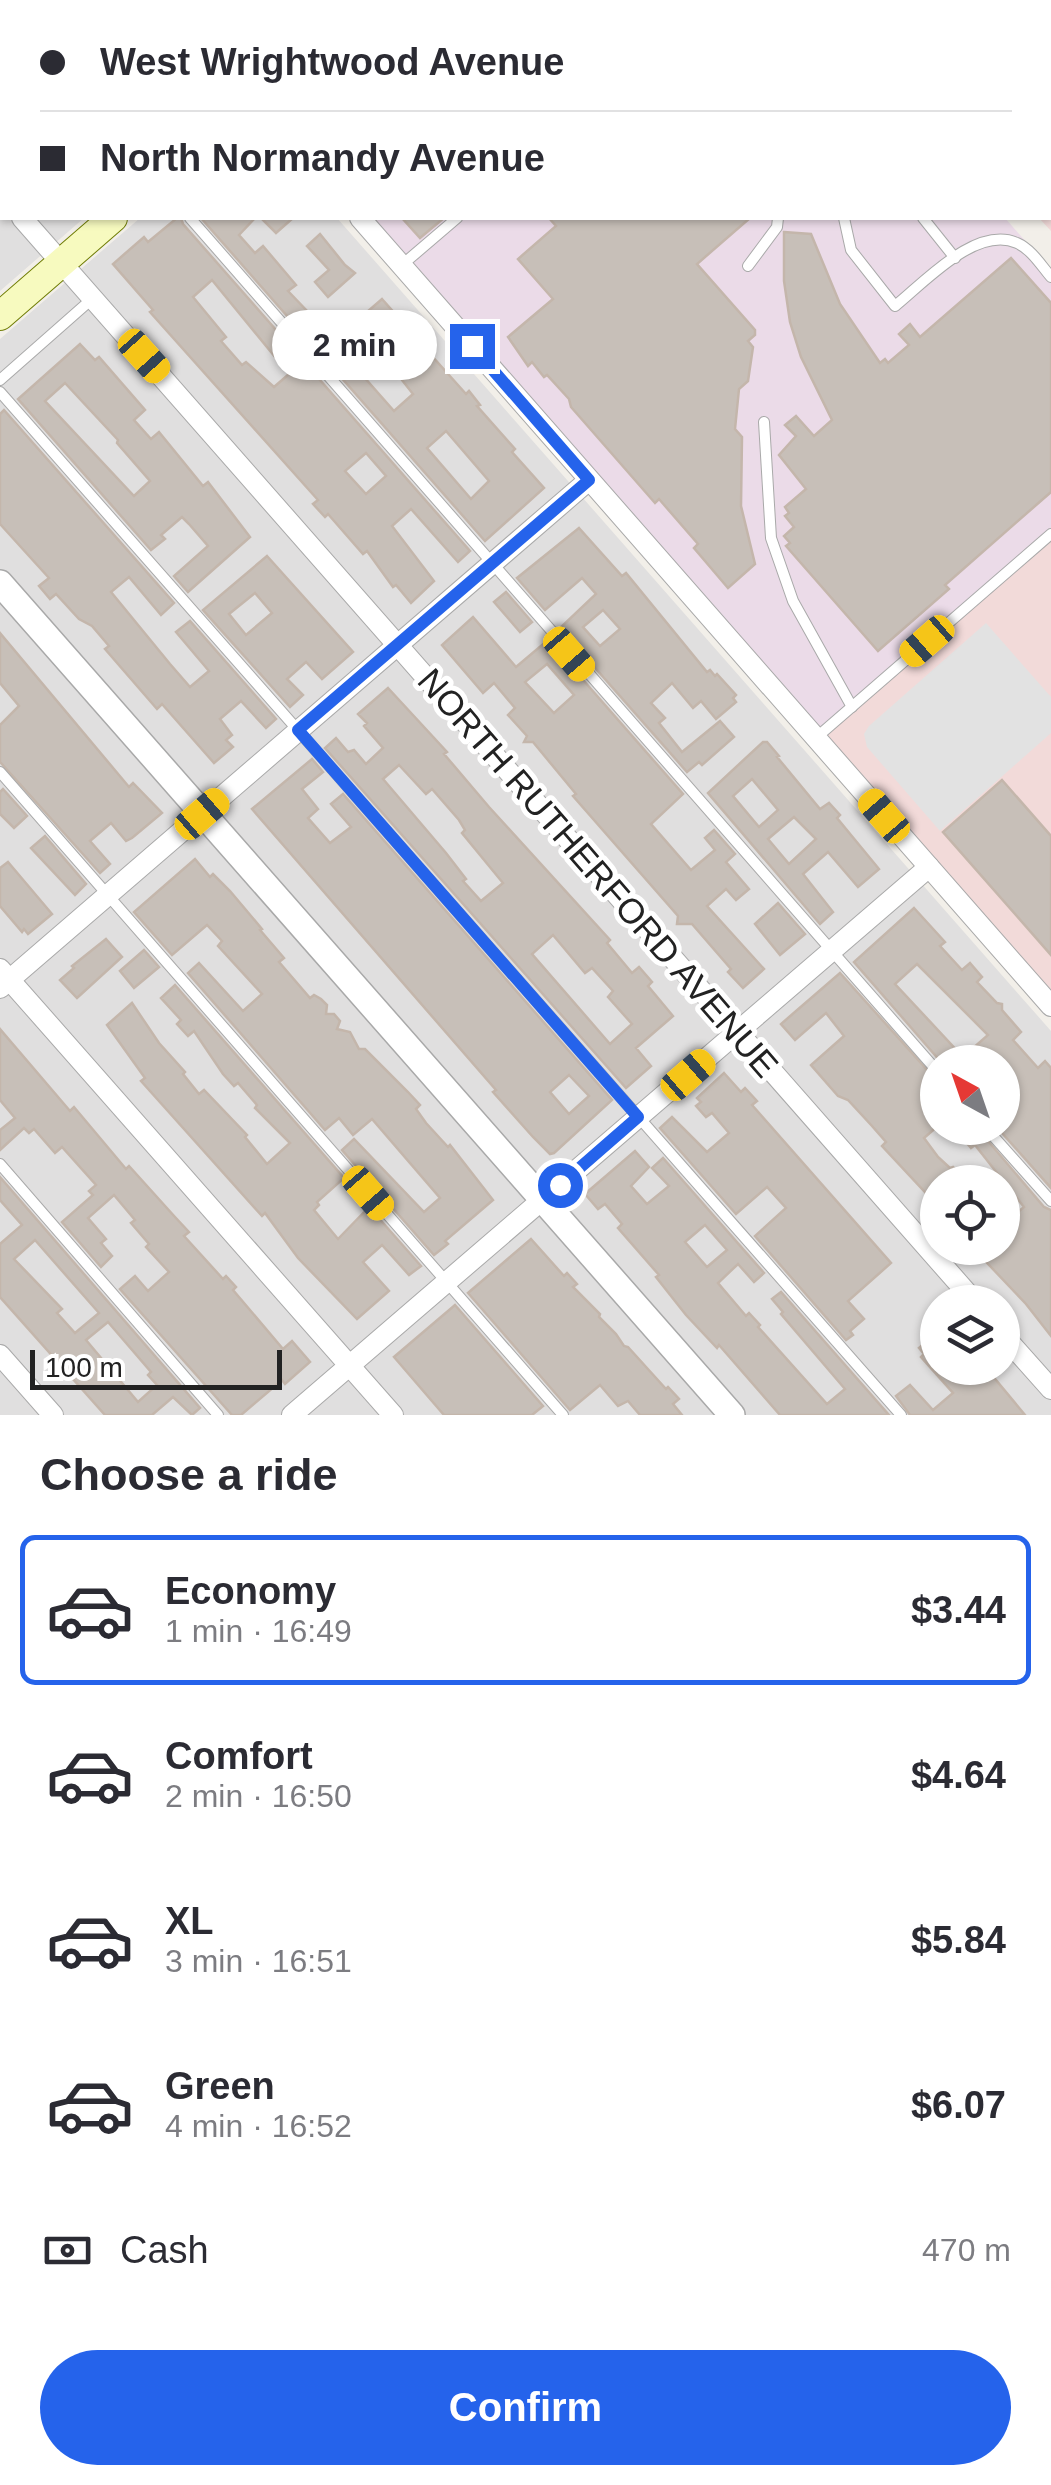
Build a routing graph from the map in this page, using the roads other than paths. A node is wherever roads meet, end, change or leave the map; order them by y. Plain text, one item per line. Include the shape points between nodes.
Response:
1 (24, 220) edge
2 (111, 220) edge
3 (192, 220) edge
4 (362, 220) edge
5 (455, 220) edge
6 (778, 220) edge
7 (844, 220) edge
8 (925, 220) edge
9 (955, 258) junction
10 (62, 262) junction
11 (402, 265) junction
12 (748, 266) dead end
13 (1051, 277) edge
14 (93, 298) junction
15 (0, 316) edge
16 (0, 380) edge
17 (0, 392) edge
18 (764, 422) dead end
19 (589, 480) junction
20 (1051, 534) edge
21 (491, 564) junction
22 (0, 583) edge
23 (398, 645) junction
24 (852, 707) junction
25 (298, 730) junction
26 (816, 738) junction
27 (0, 772) edge
28 (202, 814) junction
29 (929, 867) junction
30 (108, 895) junction
31 (831, 952) junction
32 (3, 979) edge
33 (1051, 1006) edge
34 (738, 1032) junction
35 (920, 1052) edge
36 (638, 1117) junction
37 (1001, 1145) edge
38 (0, 1164) edge
39 (542, 1200) junction
40 (1051, 1201) edge
41 (446, 1282) junction
42 (960, 1285) edge
43 (1020, 1354) edge
44 (0, 1355) edge
45 (349, 1366) junction
46 (1051, 1389) edge
47 (53, 1415) edge
48 (218, 1415) edge
49 (292, 1415) edge
50 (393, 1415) edge
51 (563, 1415) edge
52 (732, 1415) edge
53 (900, 1415) edge

1 - 10 street, NORTH RUTHERFORD AVENUE
2 - 10 main road
3 - 21 lane
4 - 11 street
5 - 11 lane
6 - 12 lane
7 - 9 lane via 851,250 895,306
8 - 9 lane
9 - 13 lane via 988,238 1003,240 1030,252
10 - 14 street, NORTH RUTHERFORD AVENUE
10 - 15 main road
11 - 19 street
14 - 16 lane
14 - 23 street, NORTH RUTHERFORD AVENUE
17 - 25 lane
18 - 24 lane via 772,538 794,601
19 - 21 street
19 - 26 street
20 - 24 lane
21 - 23 street
21 - 31 lane
22 - 28 street
23 - 25 street
23 - 34 street, NORTH RUTHERFORD AVENUE
24 - 26 lane
25 - 28 street
25 - 36 lane
26 - 29 street
27 - 30 lane
28 - 30 street
28 - 39 street
29 - 31 street
29 - 33 street
30 - 32 street
30 - 41 lane
31 - 34 street
31 - 35 lane
32 - 45 street
34 - 36 street
34 - 42 street, NORTH RUTHERFORD AVENUE
36 - 39 street
36 - 53 lane
37 - 40 lane
38 - 48 lane
39 - 41 street
39 - 52 street
41 - 45 street
41 - 51 lane
43 - 46 street
44 - 47 street
45 - 49 street
45 - 50 street

